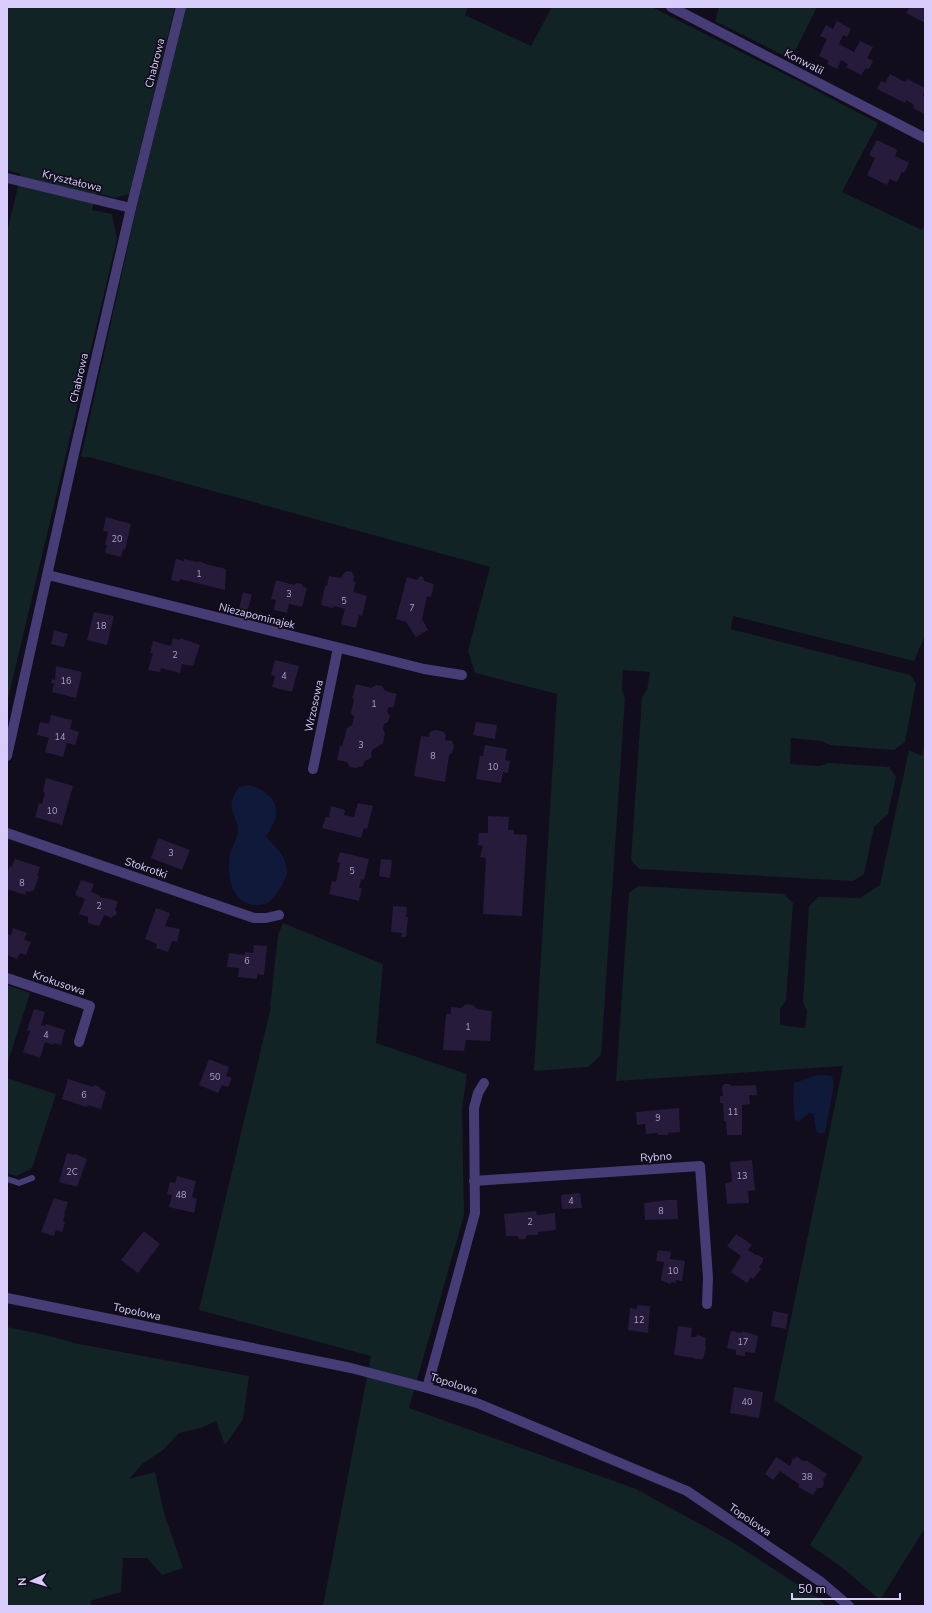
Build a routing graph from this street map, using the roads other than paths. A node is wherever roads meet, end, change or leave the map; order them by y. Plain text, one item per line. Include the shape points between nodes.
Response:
1 (181, 7) edge
2 (671, 7) edge
3 (925, 138) edge
4 (7, 178) edge
5 (131, 208) junction
6 (48, 575) junction
7 (338, 648) junction
8 (462, 675) dead end
9 (7, 756) edge
10 (313, 769) dead end
11 (7, 833) edge
12 (279, 915) dead end
13 (7, 978) edge
14 (79, 1042) dead end
15 (484, 1083) dead end
16 (32, 1178) dead end
17 (7, 1179) edge
18 (474, 1181) junction
19 (7, 1298) edge
20 (707, 1304) dead end
21 (427, 1388) junction
22 (848, 1606) edge

1 - 5 street, Chabrowa
2 - 3 street, Konwalii
4 - 5 street, Kryształowa
5 - 6 street, Chabrowa via 72,458
6 - 7 street, Niezapominajek
6 - 9 street, Chabrowa
7 - 8 street, Niezapominajek via 424,669
7 - 10 street, Wrzosowa
11 - 12 street, Stokrotki via 254,918
13 - 14 street, Krokusowa via 90,1006
15 - 18 street via 474,1108
16 - 17 lane via 19,1183
18 - 20 street, Rybno via 700,1166 708,1278
18 - 21 street via 474,1213
19 - 21 street, Topolowa via 351,1368
21 - 22 street, Topolowa via 476,1403 687,1491 821,1582

